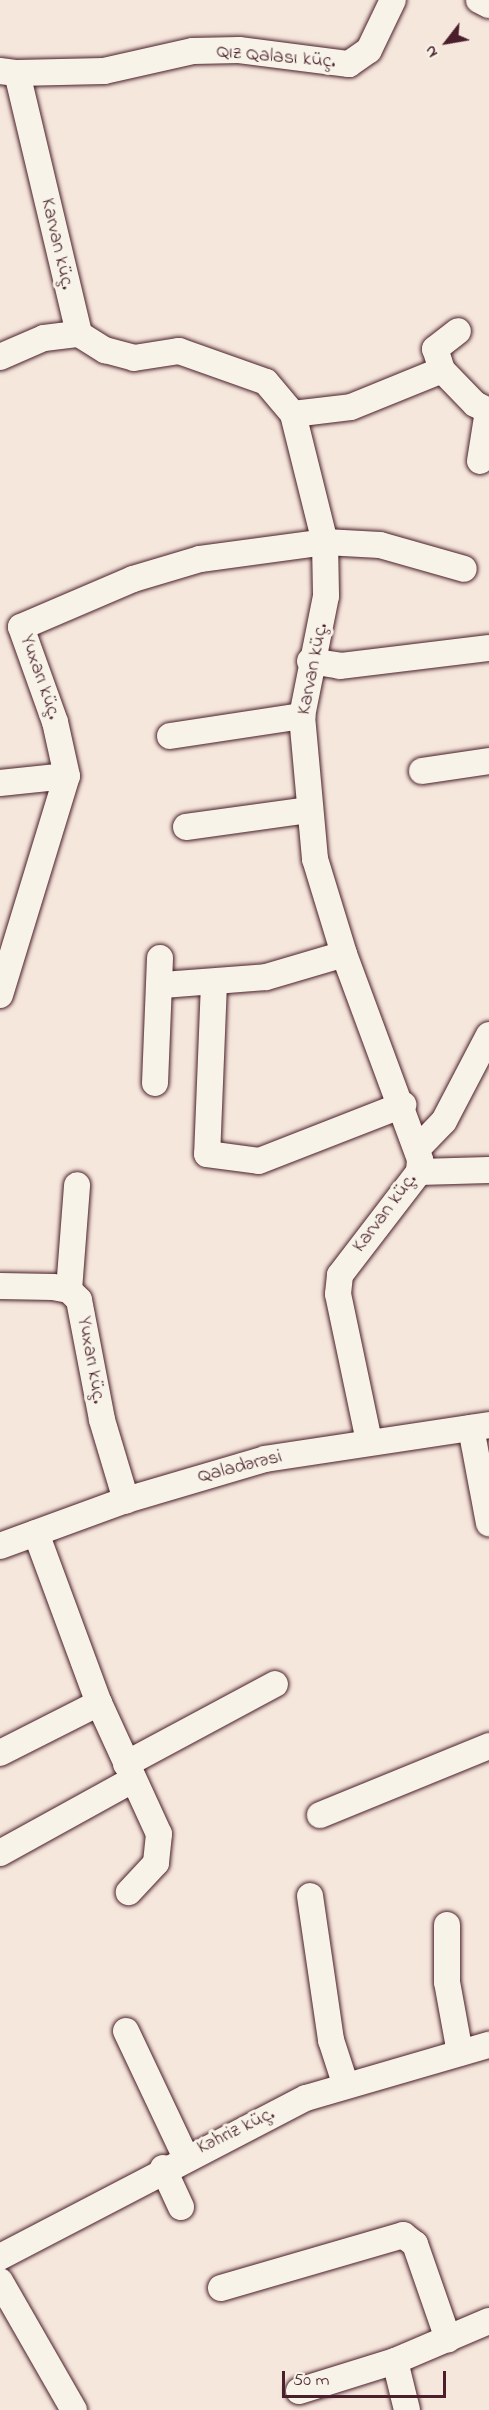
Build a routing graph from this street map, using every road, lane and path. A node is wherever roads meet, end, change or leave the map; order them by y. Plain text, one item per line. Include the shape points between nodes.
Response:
1 (393, 0) edge
2 (479, 0) edge
3 (489, 5) edge
4 (8, 72) edge
5 (459, 331) dead end
6 (79, 334) junction
7 (0, 357) edge
8 (442, 370) junction
9 (488, 411) edge
10 (293, 414) junction
11 (480, 461) dead end
12 (325, 542) junction
13 (464, 569) dead end
14 (11, 631) edge
15 (489, 648) edge
16 (310, 662) junction
17 (302, 716) junction
18 (170, 736) dead end
19 (489, 761) edge
20 (422, 771) dead end
21 (67, 776) junction
22 (0, 783) edge
23 (308, 810) junction
24 (186, 827) dead end
25 (344, 954) junction
26 (160, 958) dead end
27 (214, 983) junction
28 (163, 985) junction
29 (0, 995) edge
30 (489, 1035) edge
31 (155, 1083) dead end
32 (403, 1105) junction
33 (418, 1160) junction
34 (489, 1170) edge
35 (77, 1185) dead end
36 (0, 1286) edge
37 (69, 1290) junction
38 (480, 1426) edge
39 (369, 1441) junction
40 (126, 1500) junction
41 (489, 1523) edge
42 (36, 1533) junction
43 (0, 1546) edge
44 (275, 1684) dead end
45 (99, 1703) junction
46 (489, 1746) edge
47 (0, 1753) edge
48 (129, 1772) junction
49 (320, 1815) dead end
50 (0, 1853) edge
51 (129, 1892) dead end
52 (310, 1896) dead end
53 (447, 1925) dead end
54 (126, 2031) dead end
55 (489, 2045) edge
56 (460, 2053) junction
57 (345, 2083) junction
58 (174, 2162) junction
59 (181, 2206) dead end
60 (0, 2257) edge
61 (0, 2281) edge
62 (221, 2288) dead end
63 (489, 2321) edge
64 (448, 2339) junction
65 (395, 2361) junction
66 (299, 2391) dead end
67 (75, 2410) edge
68 (407, 2410) edge

1 - 4 street, Qız Qalası küç. via 369,50 349,64 239,50 193,51 105,71
2 - 3 street
4 - 6 street, Karvan küç.
5 - 8 street via 435,349
6 - 7 street via 45,338
6 - 10 street, Karvan küç. via 115,353 134,358 179,351 266,382
8 - 9 street
8 - 10 street via 351,407
9 - 11 street
10 - 12 street, Karvan küç.
12 - 13 street, Yuxarı küç. via 380,545
12 - 14 street, Yuxarı küç. via 200,559 133,579
12 - 16 street, Karvan küç. via 326,596
14 - 21 street, Yuxarı küç. via 55,722
15 - 16 street via 340,666
16 - 17 street, Karvan küç.
17 - 18 street
17 - 23 street, Karvan küç.
19 - 20 street
21 - 22 street
21 - 29 street, Yuxarı küç.
23 - 24 street
23 - 25 street, Karvan küç. via 326,902
25 - 27 street via 266,977
25 - 32 street, Karvan küç.
26 - 28 street
27 - 28 street
27 - 32 street via 207,1154 259,1161
28 - 31 street
30 - 33 street via 444,1121
32 - 33 street, Karvan küç.
33 - 34 street
33 - 39 street, Karvan küç. via 340,1275 338,1294
35 - 37 street
36 - 37 street, Yuxarı küç.
37 - 40 street, Yuxarı küç. via 84,1311 102,1420
38 - 39 street, Qaladərəsi
38 - 41 street
39 - 40 street, Qaladərəsi via 265,1460
40 - 42 street, Qaladərəsi
42 - 43 street, Qaladərəsi
42 - 45 street
44 - 48 street
45 - 47 street
45 - 48 street
46 - 49 street
48 - 50 street
48 - 51 street via 159,1834 161,1851
52 - 57 street via 331,2040
53 - 56 street via 447,1982
54 - 58 street
55 - 56 street, Kəhriz küç.
56 - 57 street, Kəhriz küç.
57 - 58 street, Kəhriz küç.
58 - 59 street
58 - 60 street, Kəhriz küç.
61 - 67 street
62 - 64 street via 403,2235 415,2244
63 - 64 street
64 - 65 street
65 - 66 street
65 - 68 street

